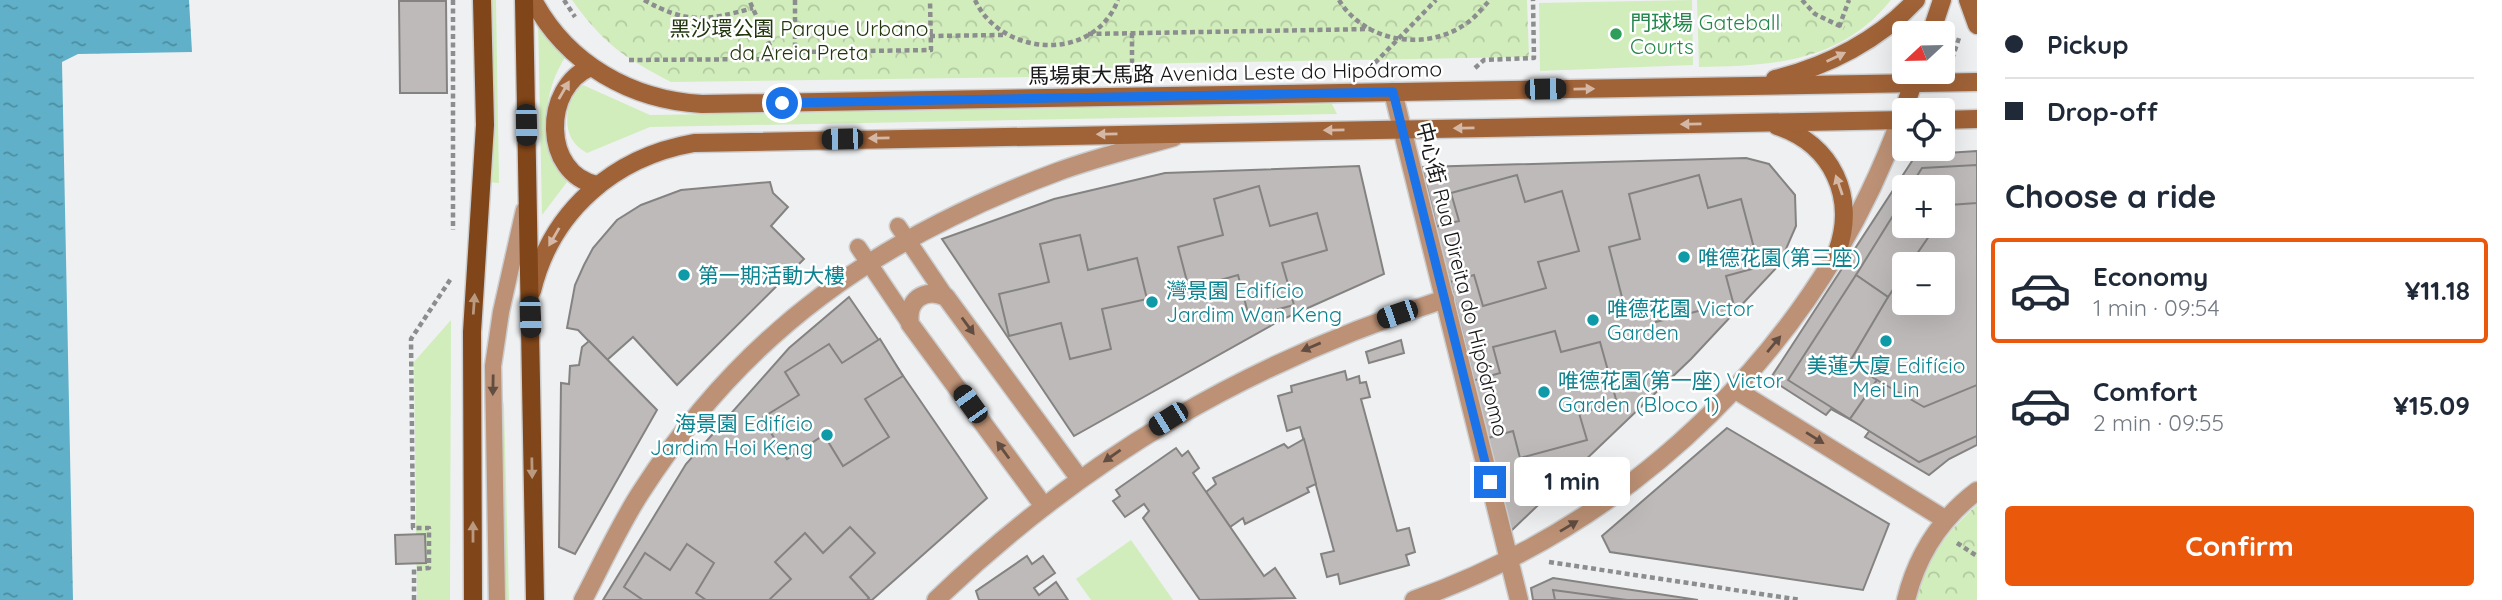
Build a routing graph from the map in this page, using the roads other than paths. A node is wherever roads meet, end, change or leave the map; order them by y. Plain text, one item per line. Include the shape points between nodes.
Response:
1 (482, 0) edge
2 (524, 0) edge
3 (533, 0) edge
4 (1916, 0) edge
5 (1942, 0) edge
6 (1968, 0) edge
7 (1935, 21) edge
8 (1977, 26) edge
9 (591, 67) junction
10 (1892, 78) edge
11 (1955, 80) edge
12 (1977, 82) edge
13 (1723, 86) junction
14 (1393, 92) junction
15 (1977, 119) edge
16 (1892, 120) edge
17 (1955, 120) edge
18 (1760, 123) junction
19 (1403, 129) junction
20 (1187, 133) junction
21 (1892, 144) edge
22 (597, 185) junction
23 (527, 197) junction
24 (902, 233) junction
25 (1837, 252) junction
26 (868, 255) junction
27 (946, 297) junction
28 (1445, 299) junction
29 (529, 302) junction
30 (910, 324) junction
31 (1735, 390) junction
32 (1079, 478) junction
33 (1977, 491) edge
34 (1043, 505) junction
35 (1946, 520) junction
36 (1513, 558) junction
37 (473, 600) edge
38 (497, 600) edge
39 (535, 600) edge
40 (583, 600) edge
41 (936, 600) edge
42 (1414, 600) edge
43 (1519, 600) edge
44 (1906, 600) edge

37 -> 1 main road via 472,332 485,125
2 - 23 main road
3 - 9 main road, 馬場東大馬路 Avenida Leste do Hipódromo via 554,32
13 -> 4 main road via 1793,75 1837,58 1877,34
5 - 7 main road
6 - 8 main road
9 - 14 main road, 馬場東大馬路 Avenida Leste do Hipódromo via 652,97 702,104
22 -> 9 main road via 570,171 557,142 560,95 575,75
10 - 13 main road, 馬場東大馬路 Avenida Leste do Hipódromo
11 - 12 main road, 馬場東大馬路 Avenida Leste do Hipódromo
14 -> 13 main road, 馬場東大馬路 Avenida Leste do Hipódromo
14 - 19 street, 中心街 Rua Direita do Hipódromo
15 - 17 main road
16 - 18 main road
18 -> 19 main road
25 -> 18 main road via 1845,209 1832,167 1801,136
19 -> 20 main road
19 - 28 street, 中心街 Rua Direita do Hipódromo
20 -> 22 main road via 710,141 649,154
20 - 24 street via 1059,171
21 - 25 street
22 -> 29 main road via 557,230
23 - 29 main road
23 -> 38 lane via 493,366
24 - 26 street
24 - 27 lane
31 -> 25 street via 1780,337
26 - 30 lane
26 - 40 street via 737,369 693,420 640,493
27 - 30 street via 932,293 918,297 910,309
27 -> 32 street
28 -> 32 street via 1349,331 1257,372 1168,419
28 - 36 street, 中心街 Rua Direita do Hipódromo
29 -> 39 main road
34 -> 30 street
31 -> 35 street
36 -> 31 street via 1633,483
32 - 34 street
33 - 35 street
34 - 41 street
35 - 44 street via 1920,558
36 - 42 street
36 - 43 street, 中心街 Rua Direita do Hipódromo

